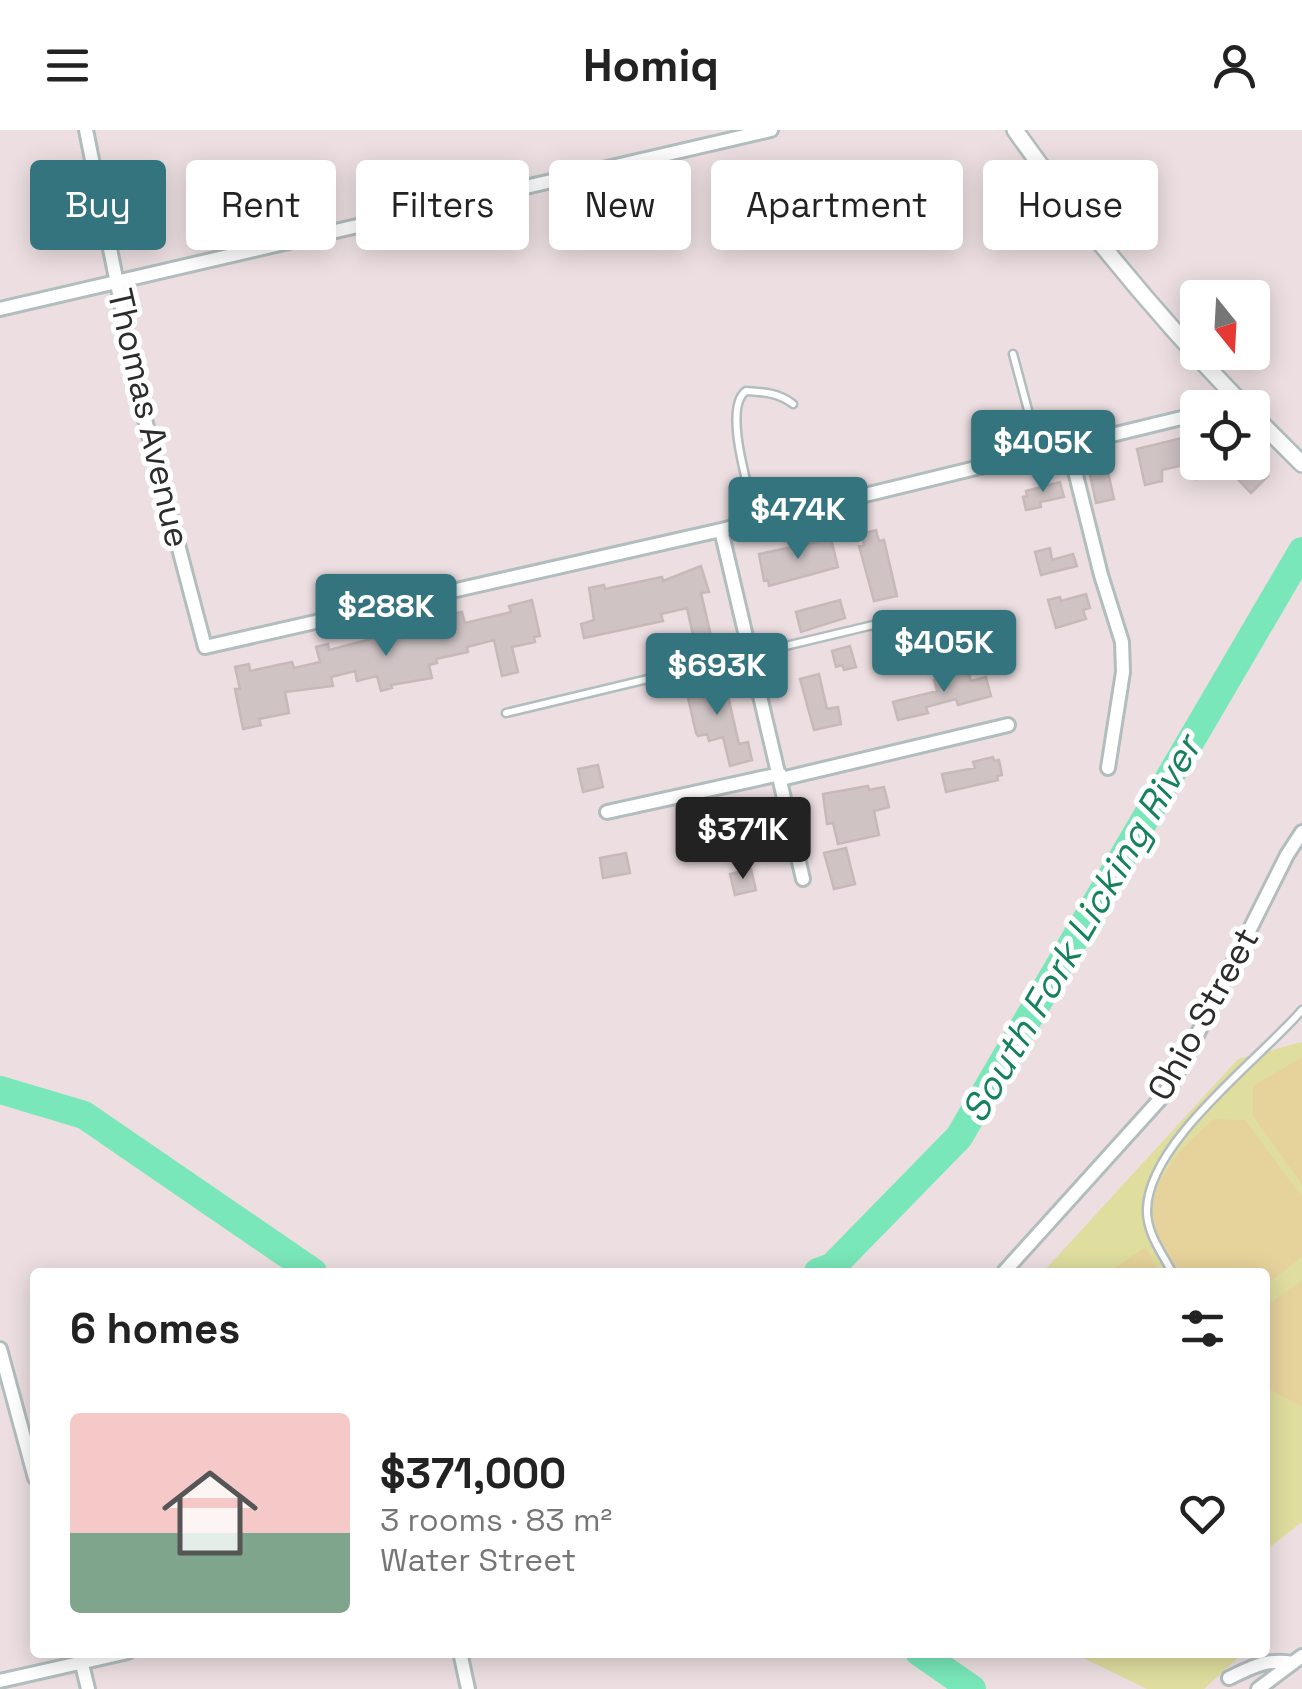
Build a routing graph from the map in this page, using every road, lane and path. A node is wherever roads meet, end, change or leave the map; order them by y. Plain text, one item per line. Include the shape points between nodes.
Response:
1 (86, 130) edge
2 (771, 130) edge
3 (1015, 130) edge
4 (116, 281) junction
5 (0, 309) edge
6 (1013, 354) dead end
7 (1230, 390) edge
8 (793, 404) dead end
9 (1180, 419) edge
10 (1270, 432) edge
11 (1068, 447) junction
12 (1302, 464) edge
13 (756, 521) junction
14 (721, 530) junction
15 (894, 620) dead end
16 (751, 654) junction
17 (506, 713) dead end
18 (1008, 725) dead end
19 (1108, 768) dead end
20 (780, 777) junction
21 (607, 812) dead end
22 (1302, 832) edge
23 (804, 879) dead end
24 (1302, 1010) edge
25 (1008, 1268) edge
26 (1170, 1268) edge
27 (0, 1349) edge
28 (30, 1449) edge
29 (80, 1658) edge
30 (461, 1658) edge
31 (1298, 1660) edge
32 (0, 1682) edge
33 (1231, 1684) edge
34 (88, 1689) edge
35 (468, 1689) edge
36 (1258, 1689) edge

1 - 4 street, Thomas Avenue
2 - 4 street
3 - 7 street via 1121,271
4 - 5 street
4 - 14 street, Thomas Avenue via 204,647
6 - 11 lane via 1032,424
8 - 13 lane via 756,391 738,399 737,435
9 - 11 street
10 - 12 street
11 - 13 street
11 - 19 street via 1122,642
13 - 14 street
14 - 16 street
15 - 16 lane
16 - 17 lane
16 - 20 street
18 - 20 street
20 - 21 street
20 - 23 street
22 - 25 street, Ohio Street via 1163,1096
24 - 26 lane via 1175,1141 1156,1176 1146,1206 1149,1229
27 - 28 street
29 - 32 street
29 - 34 street
30 - 35 street
31 - 33 street via 1262,1661
31 - 36 street

